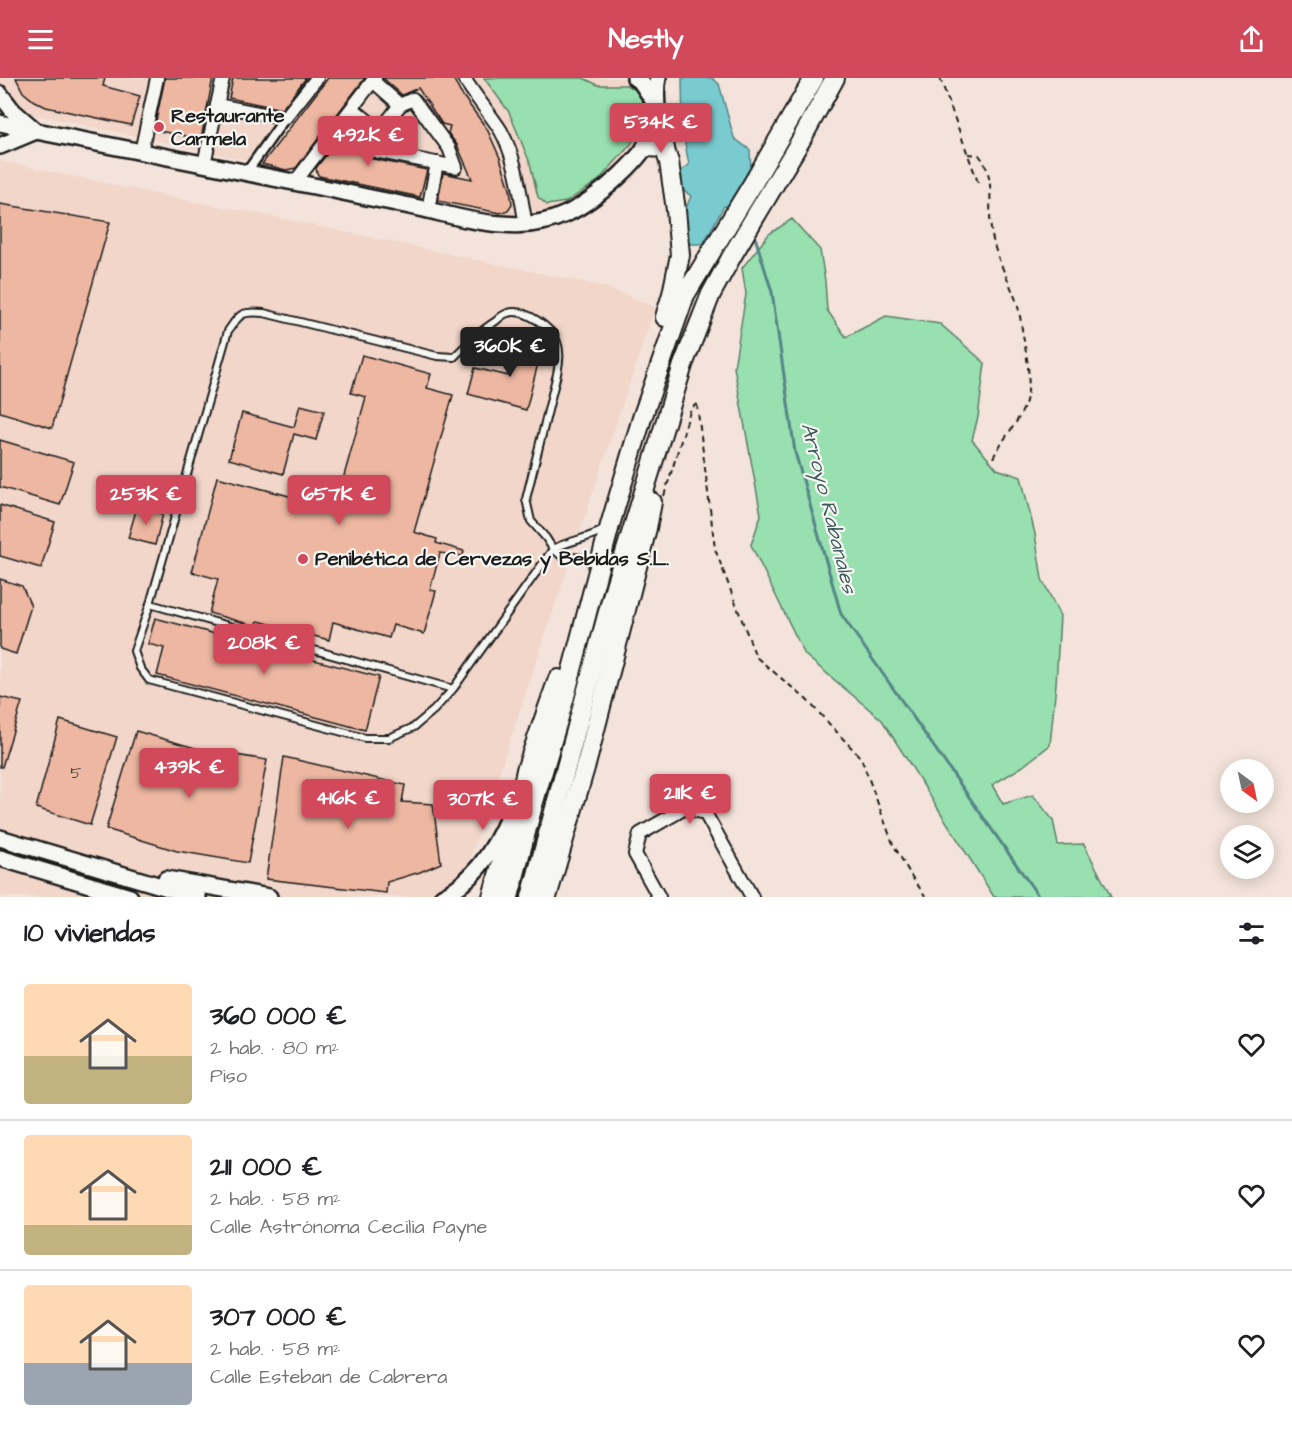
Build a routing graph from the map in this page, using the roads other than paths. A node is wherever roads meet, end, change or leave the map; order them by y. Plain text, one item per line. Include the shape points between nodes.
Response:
1 (157, 78) edge
2 (223, 78) edge
3 (317, 78) edge
4 (464, 78) edge
5 (635, 78) edge
6 (658, 78) edge
7 (666, 78) edge
8 (814, 78) edge
9 (835, 78) edge
10 (374, 80) edge
11 (0, 94) edge
12 (218, 105) junction
13 (400, 105) junction
14 (352, 108) junction
15 (657, 115) junction
16 (285, 118) junction
17 (0, 123) edge
18 (36, 131) junction
19 (380, 131) junction
20 (0, 146) edge
21 (646, 147) junction
22 (665, 148) junction
23 (141, 152) junction
24 (436, 163) junction
25 (204, 164) junction
26 (630, 164) junction
27 (246, 172) junction
28 (295, 182) junction
29 (428, 210) junction
30 (526, 225) junction
31 (682, 365) junction
32 (642, 418) junction
33 (610, 525) junction
34 (553, 549) junction
35 (599, 568) junction
36 (150, 604) junction
37 (453, 689) junction
38 (586, 761) junction
39 (525, 770) junction
40 (0, 838) edge
41 (0, 858) edge
42 (111, 871) junction
43 (510, 894) edge
44 (130, 897) edge
45 (198, 897) edge
46 (269, 897) edge
47 (442, 897) edge
48 (492, 897) edge
49 (531, 897) edge
50 (547, 897) edge
51 (555, 897) edge
52 (659, 897) edge
53 (752, 897) edge

1 - 23 street
2 - 12 street
3 - 16 street
4 - 30 street via 508,148
5 - 15 street via 641,82
6 - 15 street
7 - 15 street
8 - 32 main road via 685,295
9 - 31 main road via 711,294
10 - 13 street
10 - 14 street
11 - 18 street via 7,106
12 - 16 street
12 - 25 street
13 - 19 street
13 - 24 street via 413,99 449,148 456,167
14 - 19 street
14 - 28 street
15 - 21 street
15 - 22 main road
15 - 26 street
16 - 27 street
17 - 18 street
18 - 20 street
18 - 23 street
19 - 24 street via 375,151
21 - 22 main road
21 - 26 street
22 - 32 main road via 680,255
23 - 25 street
24 - 29 street
25 - 27 street
26 - 30 street via 592,198 566,214
27 - 28 street
28 - 29 street
29 - 30 street via 483,222
31 - 38 main road via 646,528
31 - 49 main road via 615,586
32 - 33 main road
33 - 34 lane via 595,535
33 - 35 main road
34 - 35 lane via 564,558 588,559
34 - 36 lane via 531,520 526,499 560,356 557,340 536,319 508,313 478,333 454,357 248,312 237,317 228,330
34 - 37 lane
35 - 39 main road
35 - 43 main road
36 - 37 lane
36 - 37 lane via 135,651 149,680 365,738 389,738 414,727
38 - 50 main road
38 - 51 main road via 579,807
39 - 47 street via 492,851 476,872
39 - 48 main road via 522,794
40 - 42 street
41 - 44 street
42 - 45 street
42 - 46 street
52 - 53 street via 634,854 640,834 685,808 705,813

